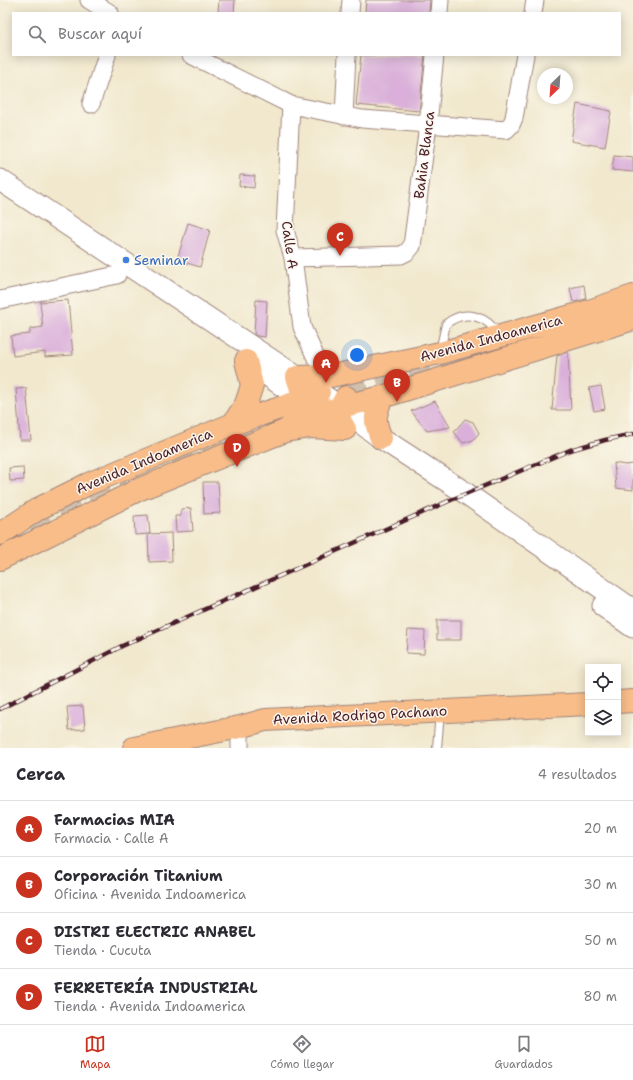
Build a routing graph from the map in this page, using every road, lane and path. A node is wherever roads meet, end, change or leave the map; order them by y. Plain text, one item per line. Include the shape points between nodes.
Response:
1 (89, 0) edge
2 (351, 0) edge
3 (440, 0) edge
4 (535, 0) edge
5 (108, 12) edge
6 (350, 12) edge
7 (439, 12) edge
8 (533, 12) edge
9 (107, 56) edge
10 (193, 56) edge
11 (347, 56) edge
12 (435, 56) edge
13 (526, 56) edge
14 (91, 104) dead end
15 (291, 105) junction
16 (344, 116) junction
17 (428, 125) junction
18 (0, 180) edge
19 (0, 198) edge
20 (293, 258) junction
21 (117, 275) junction
22 (633, 296) edge
23 (0, 300) edge
24 (633, 319) edge
25 (500, 336) junction
26 (440, 353) junction
27 (246, 361) junction
28 (384, 366) junction
29 (297, 377) junction
30 (318, 395) junction
31 (382, 397) junction
32 (340, 407) junction
33 (233, 424) junction
34 (345, 429) junction
35 (285, 431) junction
36 (381, 438) junction
37 (0, 534) edge
38 (0, 559) edge
39 (633, 610) edge
40 (633, 627) edge
41 (633, 701) edge
42 (621, 702) edge
43 (585, 704) edge
44 (440, 711) junction
45 (240, 727) junction
46 (134, 748) edge
47 (240, 748) edge
48 (437, 748) edge

1 - 5 street
2 - 6 street
3 - 7 street
4 - 8 street
9 - 14 street
10 - 15 street
11 - 16 street
12 - 17 street, Bahia Blanca
13 - 17 street via 514,118 506,130
15 - 16 street
15 - 20 street, Calle A via 285,230
16 - 17 street
17 - 20 street, Bahia Blanca via 412,246 407,252 401,255
18 - 29 street
19 - 21 street
20 - 30 street, Calle A via 302,327 316,358
21 - 23 street
21 - 27 street
22 - 25 main road, Avenida Indoamerica
24 - 31 main road
25 - 26 main road, Avenida Indoamerica
25 - 26 lane via 494,326 485,319 468,315 452,319 446,324
26 - 28 main road, Avenida Indoamerica
27 - 30 street
27 - 33 main road via 252,386 246,404
28 - 30 main road
28 - 32 main road, Avenida Indoamerica via 358,383
29 - 30 main road
29 - 30 main road via 300,385
30 - 32 main road via 333,410
30 - 33 main road, Avenida Indoamerica
30 - 34 street
30 - 35 main road, Avenida Indoamerica via 302,412 298,421
31 - 32 main road
31 - 36 main road via 375,423
32 - 34 main road via 339,420
32 - 36 street
33 - 37 main road, Avenida Indoamerica via 88,484 38,509
34 - 35 main road via 310,427
34 - 40 street
35 - 38 main road, Avenida Indoamerica via 140,489
36 - 39 street via 467,494
41 - 42 main road
43 - 44 main road, Avenida Rodrigo Pachano
44 - 45 main road, Avenida Rodrigo Pachano via 264,720
44 - 48 lane
45 - 46 main road, Avenida Rodrigo Pachano
45 - 47 street

